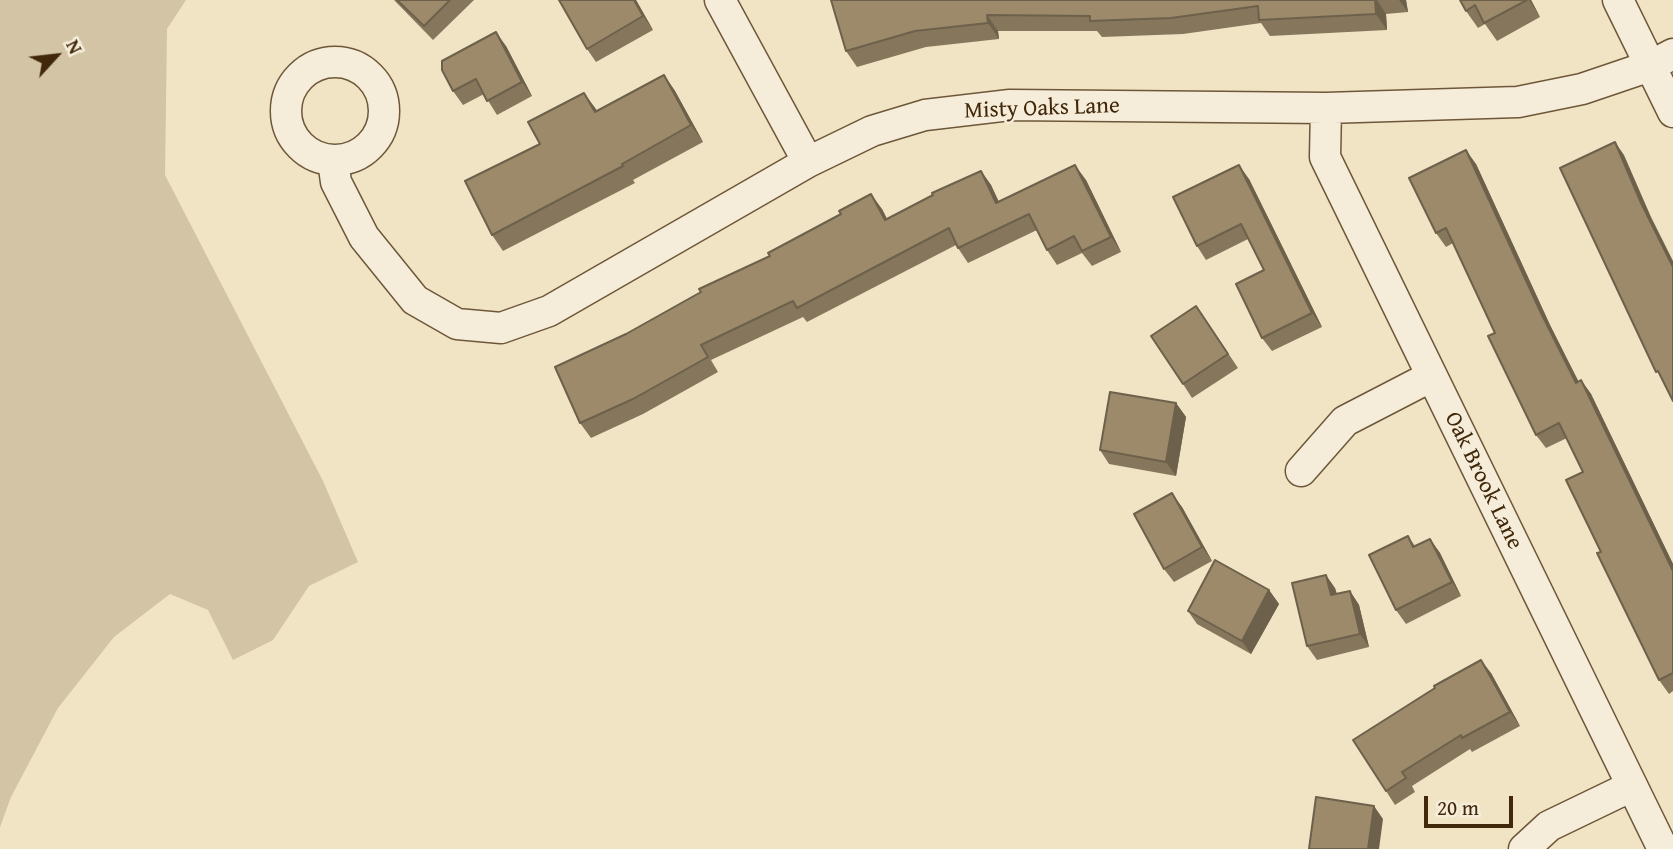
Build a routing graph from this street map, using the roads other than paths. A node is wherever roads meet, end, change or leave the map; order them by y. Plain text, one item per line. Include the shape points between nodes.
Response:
1 (720, 0) edge
2 (1618, 0) edge
3 (1661, 60) edge
4 (1326, 108) junction
5 (1673, 112) edge
6 (333, 161) dead end
7 (808, 162) junction
8 (1432, 376) junction
9 (1301, 471) dead end
10 (1632, 786) junction
11 (1524, 849) edge
12 (1663, 849) edge

1 - 7 street
2 - 3 street
3 - 4 street, Misty Oaks Lane via 1582,89 1518,102
3 - 5 street
4 - 7 street, Misty Oaks Lane via 1010,105 925,114 872,131
4 - 8 street, Oak Brook Lane via 1325,157
6 - 7 street, Misty Oaks Lane via 336,182 364,237 415,300 457,324 501,328 549,311
8 - 9 street via 1345,421
8 - 10 street, Oak Brook Lane
10 - 11 street via 1549,826
10 - 12 street, Oak Brook Lane

